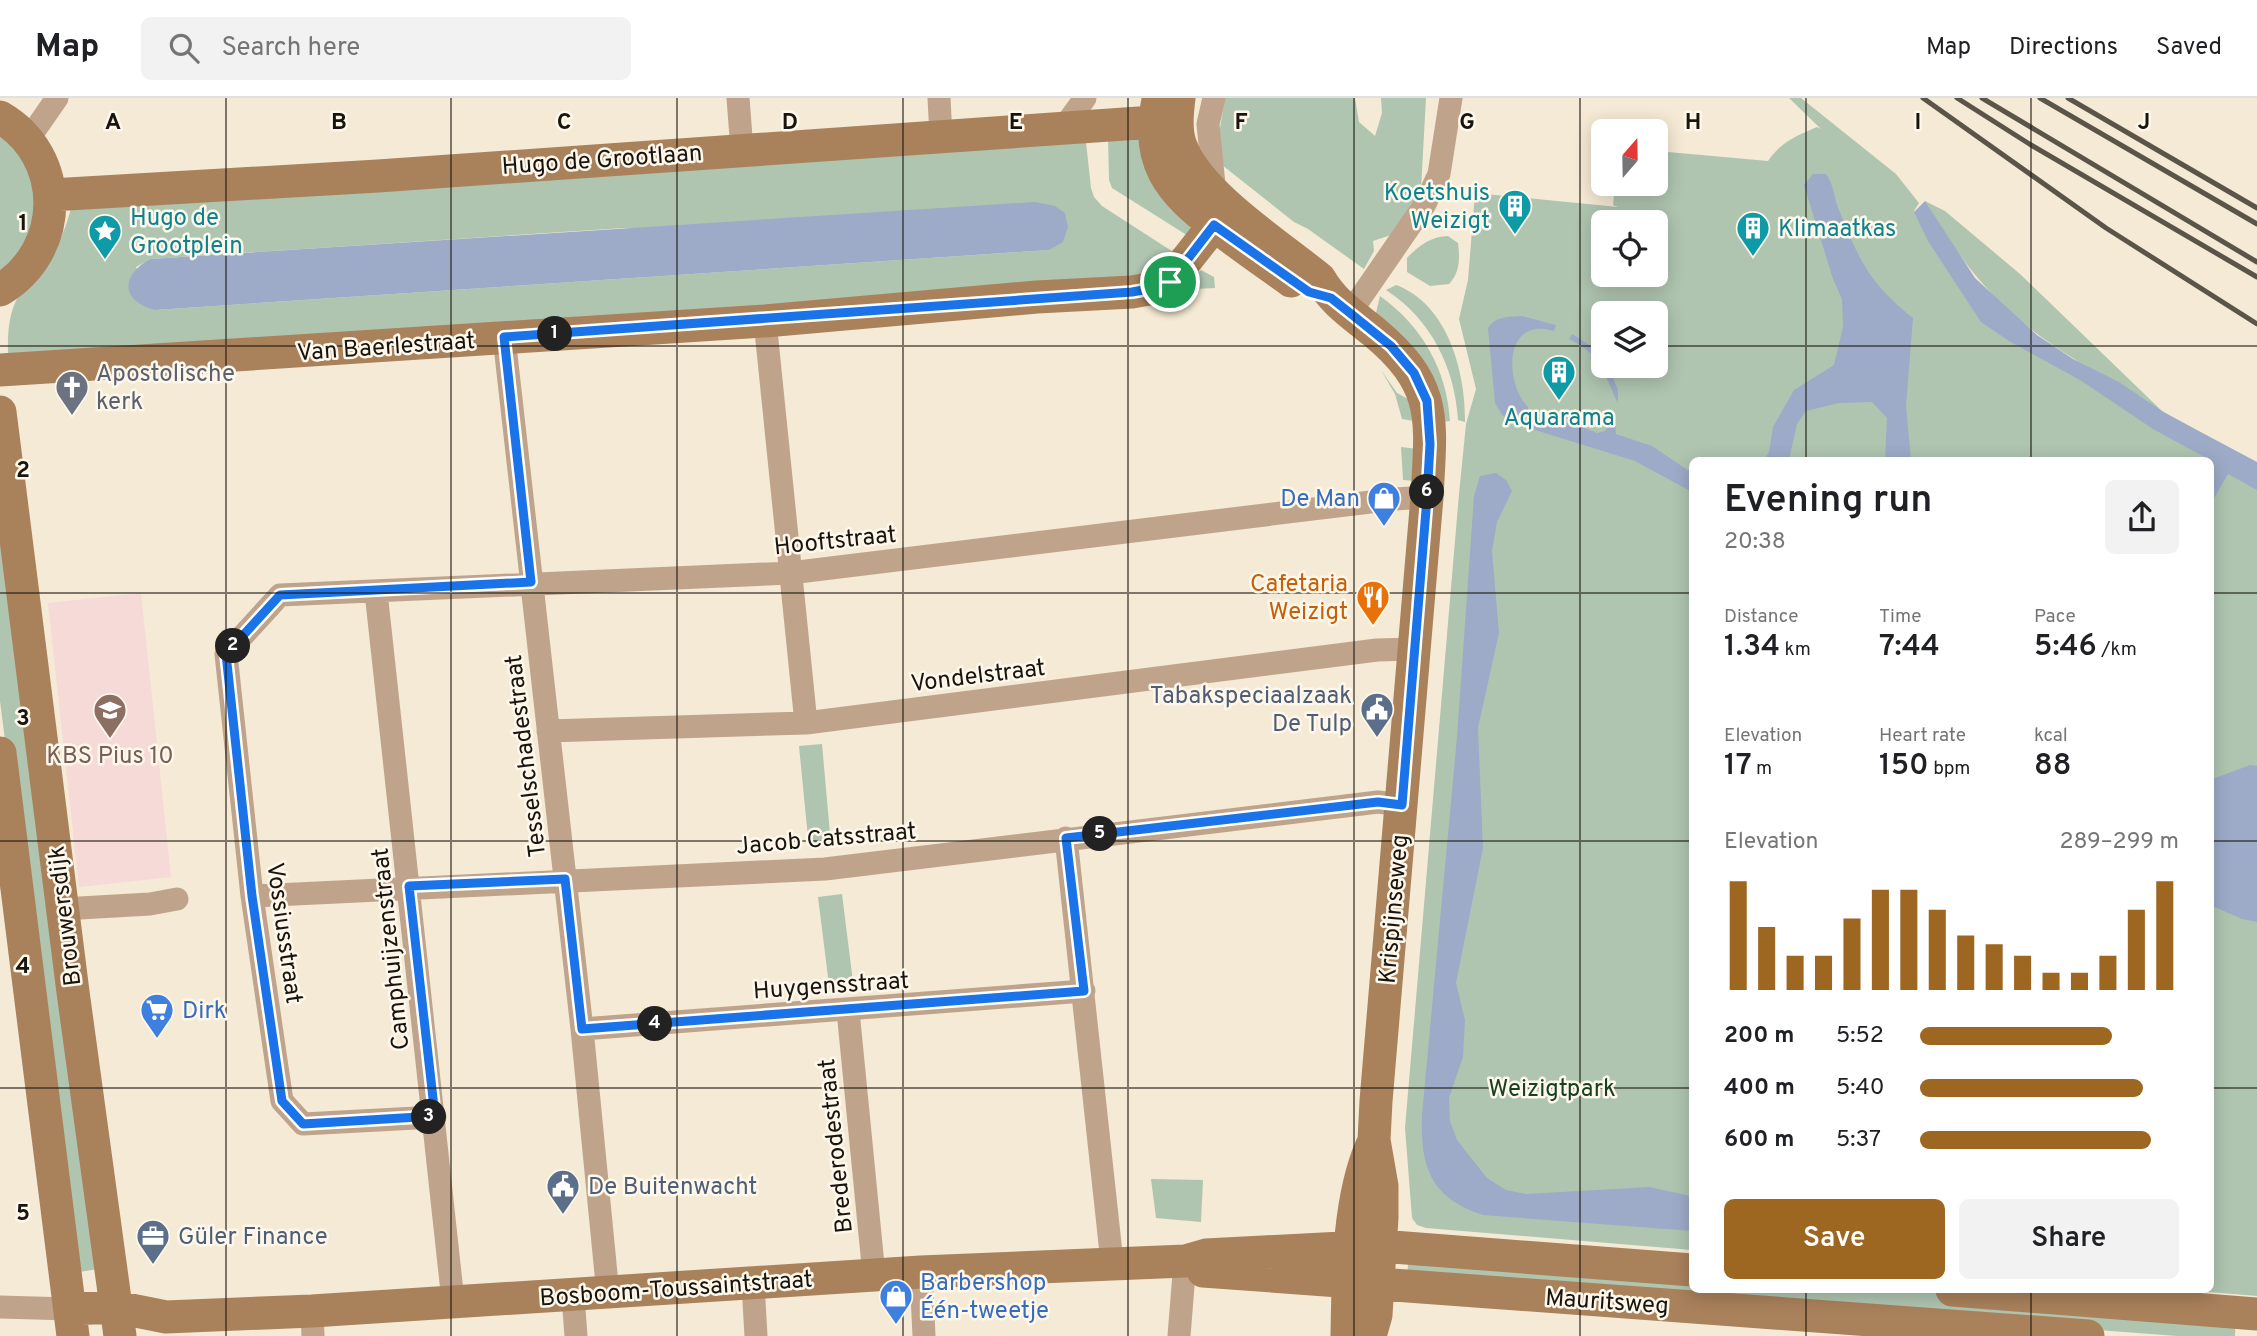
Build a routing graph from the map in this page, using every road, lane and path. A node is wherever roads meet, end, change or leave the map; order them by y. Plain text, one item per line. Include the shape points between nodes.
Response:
1 (57, 98) edge
2 (738, 98) edge
3 (939, 98) edge
4 (1085, 98) edge
5 (1180, 98) edge
6 (1214, 98) edge
7 (1451, 98) edge
8 (1156, 110) edge
9 (0, 117) edge
10 (1064, 127) junction
11 (941, 136) junction
12 (28, 140) junction
13 (742, 150) junction
14 (51, 195) junction
15 (1215, 210) junction
16 (0, 290) edge
17 (1340, 305) junction
18 (765, 321) junction
19 (504, 337) junction
20 (0, 370) edge
21 (0, 412) edge
22 (6, 497) edge
23 (1427, 498) junction
24 (790, 573) junction
25 (531, 582) junction
26 (376, 592) junction
27 (257, 620) joint
28 (1413, 649) junction
29 (806, 723) junction
30 (548, 731) junction
31 (0, 753) edge
32 (1402, 805) junction
33 (1066, 838) junction
34 (565, 879) junction
35 (409, 886) junction
36 (252, 896) junction
37 (177, 899) dead end
38 (62, 909) junction
39 (1084, 991) junction
40 (848, 1011) junction
41 (582, 1029) junction
42 (435, 1116) junction
43 (1366, 1246) junction
44 (1185, 1261) junction
45 (1112, 1262) junction
46 (1689, 1270) edge
47 (920, 1272) junction
48 (874, 1275) junction
49 (753, 1284) junction
50 (1364, 1284) junction
51 (1990, 1293) edge
52 (608, 1294) junction
53 (573, 1296) junction
54 (453, 1301) junction
55 (0, 1307) edge
56 (2257, 1314) edge
57 (72, 1322) edge
58 (312, 1324) edge
59 (115, 1328) edge
60 (576, 1336) edge
61 (756, 1336) edge
62 (925, 1336) edge
63 (1179, 1336) edge
64 (1348, 1336) edge
65 (1370, 1336) edge
66 (2088, 1336) edge

1 - 12 street
2 - 13 street
3 - 11 street
4 - 10 street
5 - 15 street via 1180,144
6 - 15 street via 1208,124
7 - 17 street via 1439,174 1416,218
8 - 10 street, Hugo de Grootlaan
8 - 15 street via 1155,151 1169,182 1182,199
9 - 12 street
10 - 11 street, Hugo de Grootlaan
11 - 13 street, Hugo de Grootlaan
12 - 14 street via 43,164
13 - 14 street, Hugo de Grootlaan
14 - 16 street via 50,218 38,253 24,272
15 - 17 street, Krispijnseweg via 1309,292
15 - 18 street, Van Baerlestraat via 1170,282 1155,288
17 - 23 street, Krispijnseweg via 1391,346 1414,373 1427,401
18 - 19 street, Van Baerlestraat
18 - 24 street
19 - 20 street, Van Baerlestraat
19 - 25 street, Tesselschadestraat
21 - 22 street, Brouwersdijk
22 - 38 street, Brouwersdijk
23 - 24 street, Hooftstraat
23 - 28 street, Krispijnseweg
24 - 25 street, Hooftstraat
24 - 29 street
25 - 26 street, Hooftstraat
25 - 30 street, Tesselschadestraat
26 - 27 street, Hooftstraat via 280,595
26 - 35 street, Camphuijzenstraat
27 - 36 street, Vossiusstraat via 226,654
28 - 29 street, Vondelstraat
28 - 32 street, Krispijnseweg
29 - 30 street, Vondelstraat
30 - 34 street, Tesselschadestraat
31 - 57 street, Brouwersdijk
32 - 33 street, Jacob Catsstraat via 1378,802
32 - 43 street, Krispijnseweg via 1374,1140 1382,1186
33 - 34 street, Jacob Catsstraat via 825,869
33 - 39 street
34 - 35 street, Jacob Catsstraat
34 - 41 street, Tesselschadestraat
35 - 36 street, Jacob Catsstraat
35 - 42 street, Camphuijzenstraat
36 - 42 street, Vossiusstraat via 282,1101 303,1124
37 - 38 street
38 - 59 street, Brouwersdijk
39 - 40 street, Huygensstraat
39 - 45 street
40 - 41 street, Huygensstraat
40 - 48 street, Brederodestraat
41 - 52 street, Tesselschadestraat
42 - 54 street, Camphuijzenstraat
43 - 44 street, Bosboom-Toussaintstraat via 1206,1255
43 - 46 street, Mauritsweg
43 - 50 street, Krispijnseweg
44 - 45 street, Bosboom-Toussaintstraat
44 - 50 street, Bosboom-Toussaintstraat via 1205,1272
44 - 63 street
45 - 47 street, Bosboom-Toussaintstraat
47 - 48 street, Bosboom-Toussaintstraat
47 - 62 street
48 - 49 street, Bosboom-Toussaintstraat
49 - 52 street, Bosboom-Toussaintstraat
49 - 61 street
50 - 64 street, Krispijnseweg
50 - 65 street, Krispijnseweg
50 - 66 street, Mauritsweg
51 - 56 street
52 - 53 street, Bosboom-Toussaintstraat
53 - 54 street, Bosboom-Toussaintstraat
53 - 60 street
54 - 58 street, Bosboom-Toussaintstraat
55 - 57 street
57 - 59 street, Bosboom-Toussaintstraat
58 - 59 street, Bosboom-Toussaintstraat via 166,1317

